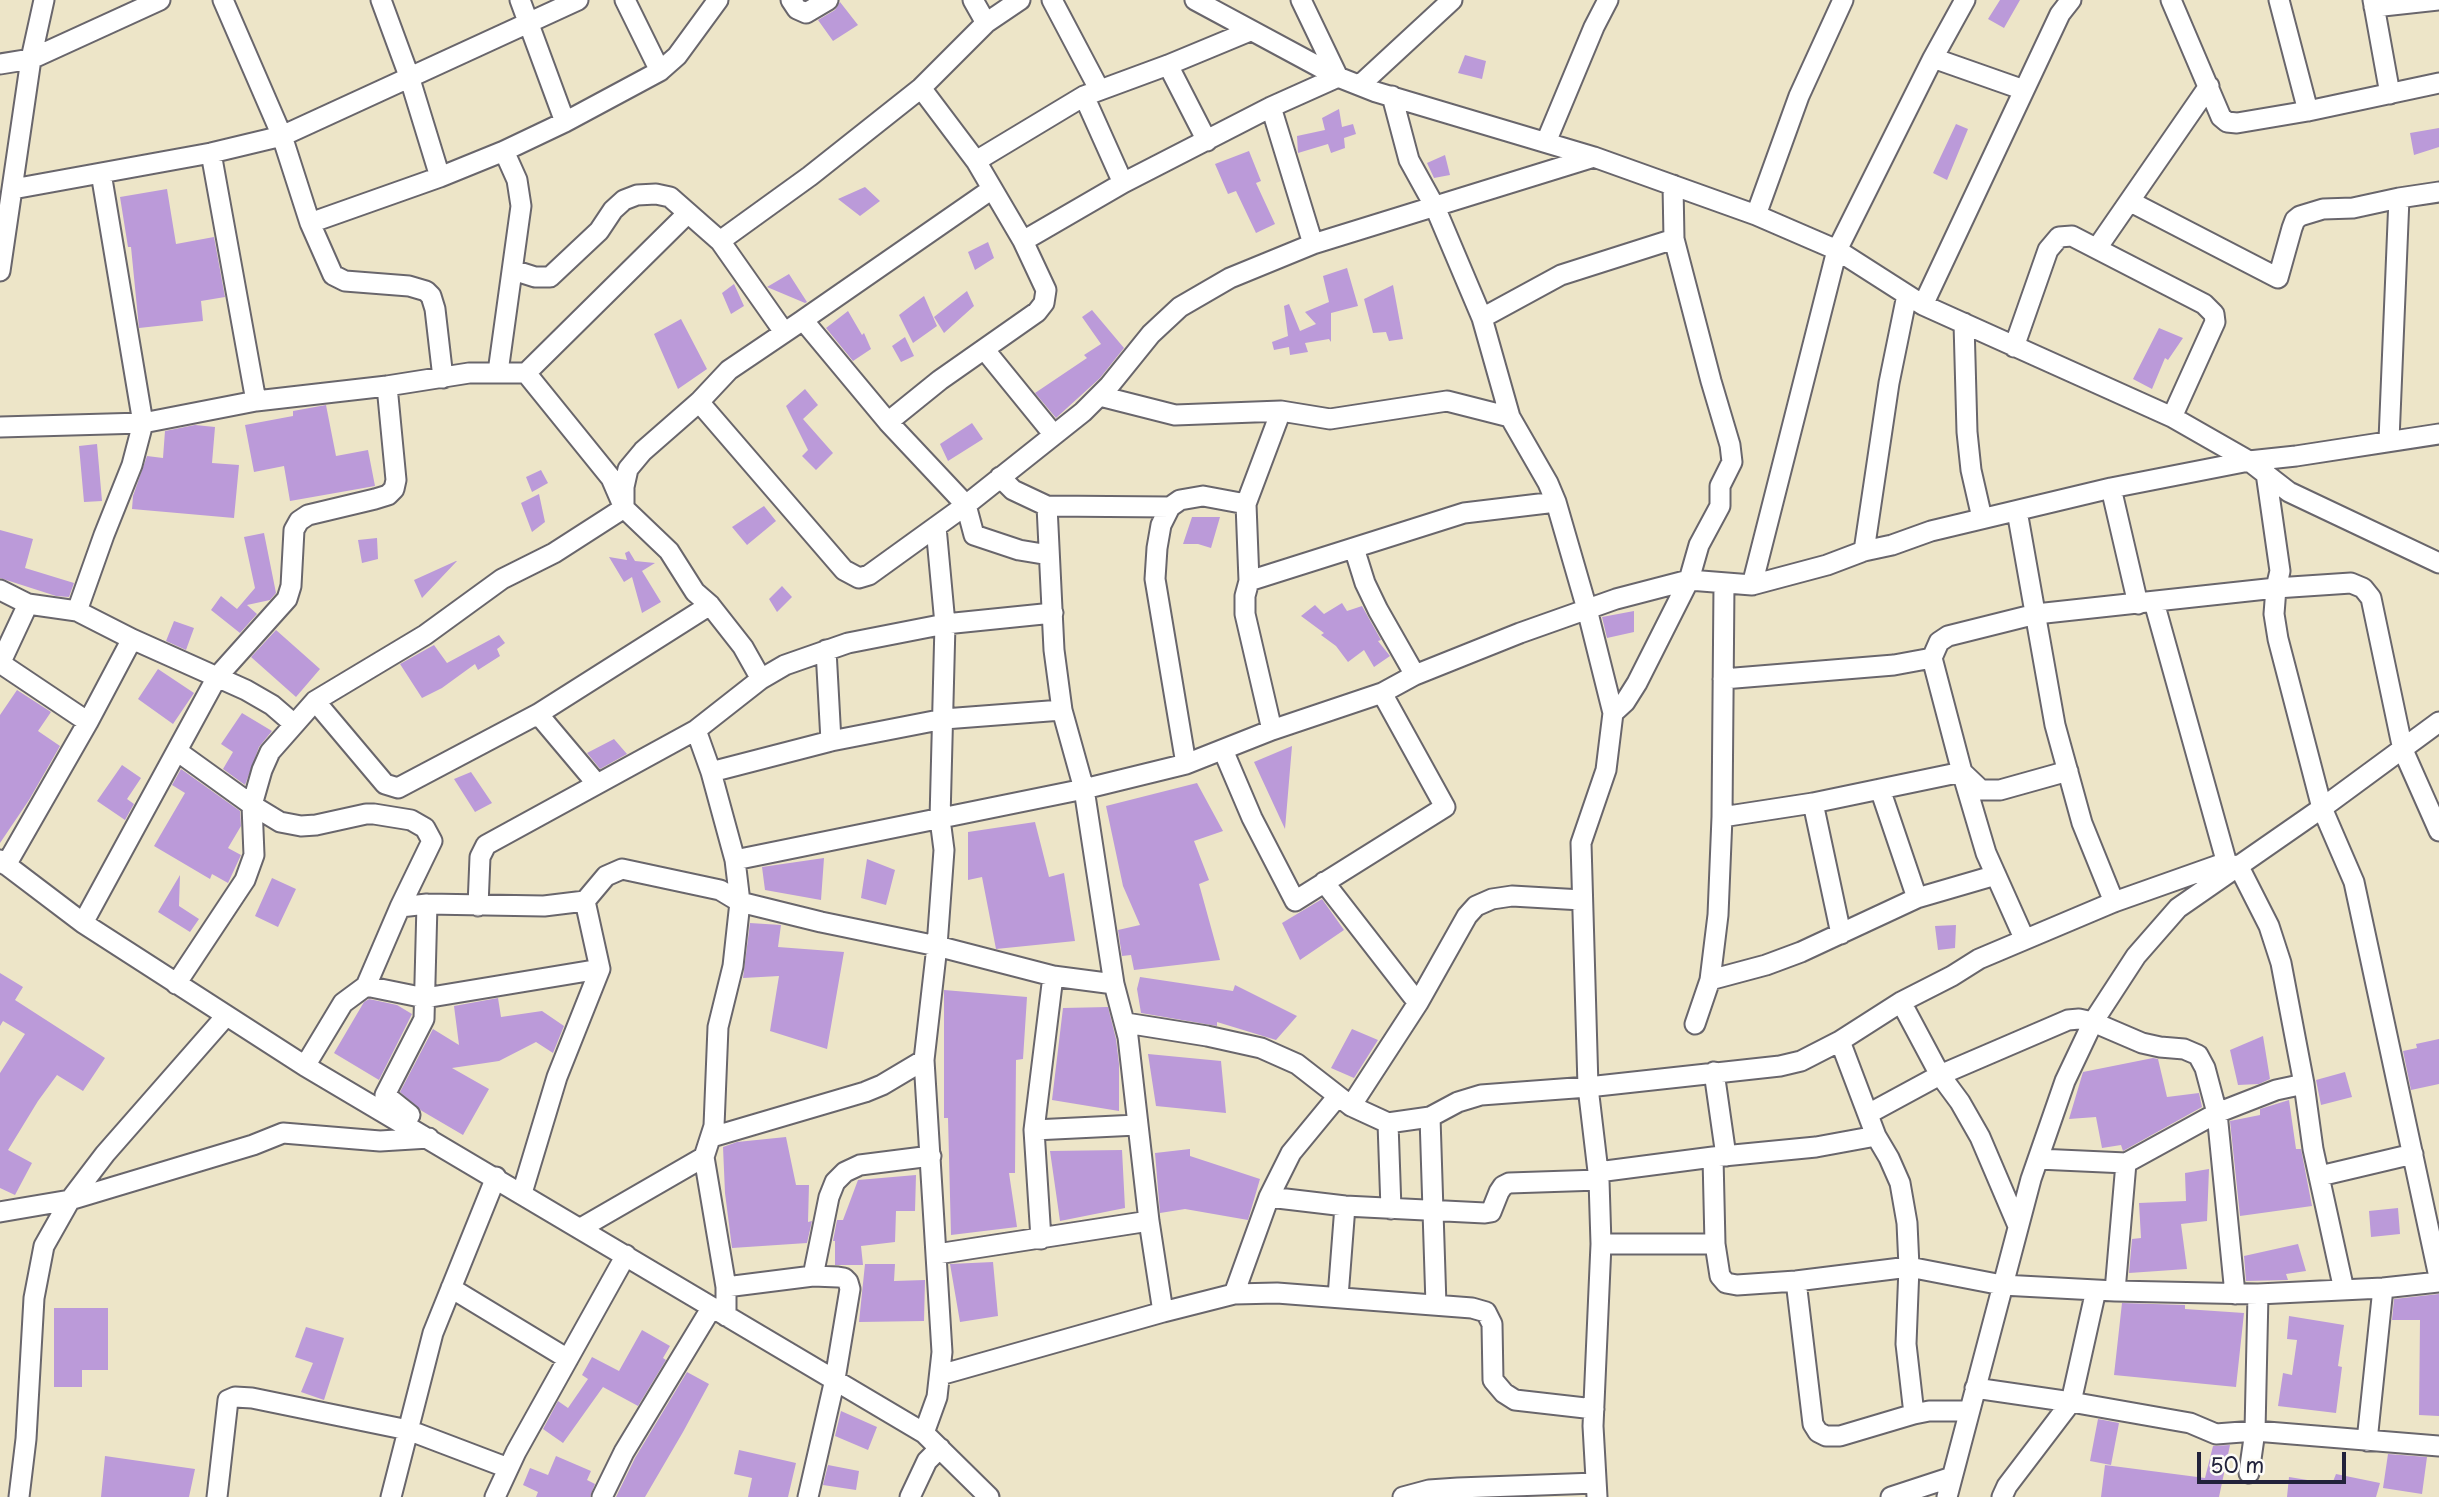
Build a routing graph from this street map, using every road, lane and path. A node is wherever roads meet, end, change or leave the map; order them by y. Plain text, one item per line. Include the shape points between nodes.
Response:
1 (44, 0) edge
2 (160, 0) edge
3 (223, 0) edge
4 (381, 0) edge
5 (520, 0) edge
6 (578, 0) edge
7 (625, 0) edge
8 (718, 0) edge
9 (791, 0) edge
10 (828, 0) edge
11 (972, 0) edge
12 (1020, 0) edge
13 (1052, 0) edge
14 (1195, 0) edge
15 (1301, 0) edge
16 (1452, 0) edge
17 (1608, 0) edge
18 (1843, 0) edge
19 (1965, 0) edge
20 (2071, 0) edge
21 (2172, 0) edge
22 (2279, 0) edge
23 (2438, 0) edge
24 (2374, 4) edge
25 (528, 22) junction
26 (986, 23) junction
27 (1250, 31) junction
28 (31, 58) junction
29 (1933, 58) junction
30 (0, 64) edge
31 (1168, 65) junction
32 (660, 71) junction
33 (409, 76) junction
34 (1338, 77) junction
35 (2439, 83) edge
36 (1360, 85) junction
37 (2209, 86) junction
38 (921, 88) junction
39 (2024, 90) junction
40 (1092, 92) junction
41 (2390, 94) junction
42 (1392, 96) junction
43 (1271, 107) junction
44 (2308, 111) junction
45 (565, 122) junction
46 (282, 136) junction
47 (1207, 141) junction
48 (1546, 142) junction
49 (504, 151) junction
50 (211, 153) junction
51 (1594, 157) junction
52 (976, 161) junction
53 (101, 173) junction
54 (440, 177) junction
55 (1123, 183) junction
56 (1673, 185) junction
57 (13, 189) junction
58 (992, 189) junction
59 (2439, 192) edge
60 (2399, 198) junction
61 (2131, 202) junction
62 (1435, 207) junction
63 (688, 213) junction
64 (1756, 215) junction
65 (310, 223) junction
66 (1674, 239) junction
67 (720, 241) junction
68 (1023, 241) junction
69 (1313, 244) junction
70 (2097, 248) junction
71 (1837, 250) junction
72 (513, 270) junction
73 (0, 271) edge
74 (1915, 300) junction
75 (1482, 318) junction
76 (803, 320) junction
77 (1964, 323) junction
78 (784, 332) junction
79 (2014, 347) junction
80 (984, 349) junction
81 (498, 372) junction
82 (526, 373) junction
83 (443, 378) junction
84 (387, 386) junction
85 (1100, 396) junction
86 (256, 401) junction
87 (699, 402) junction
88 (1282, 411) junction
89 (1510, 417) junction
90 (2172, 417) junction
91 (888, 422) junction
92 (143, 423) junction
93 (0, 427) edge
94 (2439, 434) edge
95 (1054, 435) junction
96 (2389, 440) junction
97 (2249, 461) junction
98 (2266, 473) junction
99 (1000, 477) junction
100 (2111, 488) junction
101 (1556, 502) junction
102 (1246, 504) junction
103 (966, 505) junction
104 (1047, 506) junction
105 (1170, 507) junction
106 (624, 508) junction
107 (2017, 510) junction
108 (1982, 518) junction
109 (936, 527) junction
110 (1354, 548) junction
111 (1864, 551) junction
112 (1049, 555) junction
113 (2439, 563) edge
114 (1689, 580) junction
115 (1250, 581) junction
116 (1724, 584) junction
117 (1752, 585) junction
118 (2276, 588) junction
119 (0, 590) edge
120 (2146, 603) junction
121 (28, 604) junction
122 (710, 605) junction
123 (1587, 609) junction
124 (78, 611) junction
125 (1052, 613) junction
126 (2036, 614) junction
127 (945, 624) junction
128 (132, 639) junction
129 (825, 650) junction
130 (1932, 658) junction
131 (0, 664) edge
132 (1415, 674) junction
133 (217, 677) junction
134 (761, 679) junction
135 (1723, 679) junction
136 (1381, 692) junction
137 (315, 701) junction
138 (1062, 710) junction
139 (1613, 713) junction
140 (538, 714) junction
141 (944, 719) junction
142 (88, 722) junction
143 (2439, 722) edge
144 (294, 724) junction
145 (696, 730) junction
146 (1272, 730) junction
147 (831, 741) junction
148 (1223, 750) junction
149 (2403, 750) junction
150 (177, 751) junction
151 (1186, 764) junction
152 (2068, 771) junction
153 (711, 772) junction
154 (1962, 772) junction
155 (597, 784) junction
156 (1084, 789) junction
157 (1880, 789) junction
158 (1813, 803) junction
159 (252, 805) junction
160 (2322, 808) junction
161 (1721, 817) junction
162 (940, 820) junction
163 (2439, 831) edge
164 (736, 860) junction
165 (3, 862) edge
166 (2231, 866) junction
167 (1996, 875) junction
168 (1324, 883) junction
169 (1917, 898) junction
170 (1582, 900) junction
171 (585, 901) junction
172 (740, 902) junction
173 (2114, 902) junction
174 (427, 904) junction
175 (478, 906) junction
176 (400, 907) junction
177 (83, 923) junction
178 (1841, 934) junction
179 (2024, 938) junction
180 (937, 946) junction
181 (600, 969) junction
182 (1053, 976) junction
183 (1710, 980) junction
184 (176, 984) junction
185 (1114, 984) junction
186 (366, 986) junction
187 (425, 998) junction
188 (1901, 1002) junction
189 (1418, 1003) junction
190 (226, 1016) junction
191 (2093, 1022) junction
192 (1125, 1023) junction
193 (1695, 1024) dead end
194 (1840, 1041) junction
195 (924, 1060) junction
196 (305, 1066) junction
197 (1714, 1072) junction
198 (1940, 1075) junction
199 (2304, 1084) junction
200 (1588, 1087) junction
201 (1344, 1101) junction
202 (2217, 1113) junction
203 (1868, 1114) junction
204 (1430, 1117) junction
205 (1388, 1123) junction
206 (1138, 1125) junction
207 (1034, 1130) junction
208 (1876, 1136) junction
209 (712, 1137) junction
210 (429, 1138) junction
211 (2413, 1154) junction
212 (931, 1156) junction
213 (1720, 1156) junction
214 (704, 1157) junction
215 (462, 1158) junction
216 (2038, 1159) junction
217 (2126, 1163) junction
218 (1599, 1176) junction
219 (2320, 1176) junction
220 (496, 1177) junction
221 (522, 1193) junction
222 (1269, 1197) junction
223 (70, 1200) junction
224 (1345, 1206) junction
225 (1391, 1209) junction
226 (1433, 1210) junction
227 (2432, 1210) edge
228 (0, 1212) edge
229 (1149, 1221) junction
230 (2018, 1226) junction
231 (581, 1228) junction
232 (1041, 1239) junction
233 (1601, 1244) junction
234 (1715, 1244) junction
235 (937, 1254) junction
236 (626, 1255) junction
237 (1909, 1267) junction
238 (813, 1276) junction
239 (2439, 1280) edge
240 (1796, 1281) junction
241 (2002, 1285) junction
242 (726, 1287) junction
243 (451, 1288) junction
244 (2383, 1288) junction
245 (2106, 1290) junction
246 (2344, 1290) junction
247 (1234, 1294) junction
248 (2235, 1294) junction
249 (2258, 1294) junction
250 (1338, 1297) junction
251 (1436, 1305) junction
252 (719, 1312) junction
253 (1163, 1312) junction
254 (568, 1359) junction
255 (940, 1376) junction
256 (835, 1379) junction
257 (1975, 1388) junction
258 (2071, 1402) junction
259 (1594, 1409) junction
260 (1969, 1412) junction
261 (1914, 1414) junction
262 (408, 1430) junction
263 (2255, 1430) junction
264 (924, 1433) junction
265 (2367, 1441) junction
266 (2439, 1446) edge
267 (940, 1448) junction
268 (508, 1468) junction
269 (2249, 1474) dead end
270 (1952, 1477) junction
271 (1596, 1490) edge
272 (1490, 1492) edge
273 (19, 1497) edge
274 (217, 1497) edge
275 (391, 1497) edge
276 (495, 1497) edge
277 (603, 1497) edge
278 (808, 1497) edge
279 (910, 1497) edge
280 (989, 1497) edge
281 (1403, 1497) edge
282 (1891, 1497) edge
283 (1947, 1497) edge
284 (2002, 1497) edge

1 - 28 street
2 - 28 street
3 - 46 street
4 - 33 street
5 - 25 street
6 - 25 street
7 - 32 street
8 - 32 street via 677,56
9 - 10 street via 806,13
11 - 26 street
12 - 26 street
13 - 40 street
14 - 27 street
15 - 34 street
16 - 36 street
17 - 48 street
18 - 64 street via 1799,96
19 - 29 street
20 - 39 street
21 - 37 street
22 - 44 street
23 - 24 street
24 - 41 street
25 - 33 street
25 - 45 street
26 - 38 street
27 - 31 street
27 - 34 street
28 - 30 street
28 - 57 street
29 - 39 street
29 - 71 street
31 - 40 street
31 - 47 street
32 - 45 street
33 - 46 street
33 - 54 street
34 - 36 street
34 - 43 street
35 - 41 street
36 - 42 street
37 - 44 street via 2227,122
37 - 61 street
38 - 52 street
38 - 67 street
39 - 74 street
40 - 52 street
40 - 55 street
41 - 44 street
42 - 48 street
42 - 62 street via 1409,160
43 - 47 street
43 - 69 street
45 - 49 street
46 - 50 street
46 - 65 street
47 - 55 street
48 - 51 street
49 - 54 street
49 - 72 street via 520,191
50 - 53 street
50 - 86 street
51 - 56 street
51 - 62 street
52 - 58 street
53 - 57 street
53 - 92 street
54 - 65 street
55 - 68 street
56 - 64 street
56 - 66 street
57 - 73 street
58 - 68 street
58 - 76 street
59 - 60 street
60 - 61 street via 2300,216 2292,228 2278,278
60 - 96 street
61 - 70 street
62 - 69 street
62 - 75 street
63 - 67 street
63 - 72 street via 670,197 637,195 613,210 599,231 550,277
63 - 82 street
64 - 71 street
65 - 83 street via 332,275 345,281 409,286 431,296
66 - 75 street via 1561,275
66 - 114 street via 1731,462 1720,486 1720,506 1699,545
67 - 78 street
68 - 80 street via 1046,290 1044,303
69 - 85 street via 1230,278 1180,307 1151,334
70 - 79 street via 2072,236 2053,241
70 - 90 street via 2204,304 2214,314 2215,322
71 - 74 street
71 - 117 street
72 - 81 street
74 - 77 street
74 - 111 street via 1889,383
75 - 89 street
76 - 78 street
76 - 91 street
77 - 79 street
77 - 108 street via 1967,432
78 - 87 street via 729,370
79 - 90 street
80 - 91 street
80 - 95 street
81 - 82 street
81 - 83 street
82 - 106 street via 611,478
83 - 84 street
84 - 86 street
84 - 133 street via 397,480 394,489 388,495 299,521 294,530 287,599
85 - 88 street via 1175,415
85 - 95 street
86 - 92 street
87 - 106 street via 628,468
87 - 109 street via 852,576 869,575
88 - 89 street via 1330,419 1447,401
88 - 102 street
89 - 101 street
90 - 97 street
91 - 103 street
92 - 93 street
92 - 124 street
94 - 96 street
95 - 99 street
96 - 97 street
97 - 98 street
97 - 100 street
98 - 113 street via 2289,492
98 - 118 street via 2280,570
99 - 103 street
99 - 104 street
100 - 107 street
100 - 120 street
101 - 110 street via 1464,513
101 - 123 street
102 - 105 street via 1203,496
102 - 115 street
103 - 109 street
103 - 112 street via 974,535
104 - 105 street
104 - 112 street
105 - 151 street via 1161,525 1155,579
106 - 122 street via 669,551 695,592
106 - 137 street via 554,553 502,579 425,635
107 - 108 street
107 - 126 street
108 - 111 street
109 - 127 street
110 - 115 street
110 - 132 street via 1378,610
111 - 117 street
112 - 125 street
114 - 116 street
114 - 123 street
114 - 139 street via 1637,683
115 - 146 street via 1245,614
116 - 117 street
116 - 135 street
118 - 120 street
118 - 149 street via 2351,583 2371,598
118 - 160 street via 2278,639
119 - 121 street
120 - 126 street
120 - 166 street
121 - 124 street
121 - 131 street
122 - 134 street
122 - 140 street
123 - 132 street
123 - 139 street
124 - 128 street
125 - 127 street
125 - 138 street
126 - 130 street via 1948,636 1939,642
126 - 152 street via 2055,725
127 - 129 street
127 - 141 street
128 - 133 street
128 - 142 street
129 - 134 street
129 - 147 street
130 - 135 street
130 - 154 street
131 - 142 street
132 - 136 street
133 - 144 street via 272,705
133 - 150 street
134 - 145 street
135 - 161 street
136 - 146 street
136 - 168 street via 1446,807
137 - 140 street via 385,784 398,788
137 - 144 street
138 - 141 street
138 - 156 street
139 - 170 street via 1606,770 1581,843
140 - 155 street
141 - 147 street
141 - 162 street
142 - 165 street
143 - 149 street
144 - 159 street via 270,752
145 - 153 street
145 - 155 street
146 - 148 street
147 - 153 street
148 - 151 street
148 - 168 street via 1295,901
149 - 160 street
149 - 163 street
150 - 159 street
150 - 177 street
151 - 156 street
152 - 154 street via 2000,790 1981,790
152 - 173 street via 2082,823
153 - 164 street
154 - 157 street
154 - 167 street
155 - 175 street via 486,845 480,856
156 - 162 street
156 - 185 street
157 - 158 street
157 - 169 street
158 - 161 street
158 - 178 street
159 - 176 street via 280,822 301,826 366,814 411,820 425,828 432,841
159 - 184 street via 254,855 245,880
160 - 166 street
160 - 211 street via 2354,882
161 - 183 street via 1718,915
162 - 164 street
162 - 180 street via 944,860
164 - 172 street
165 - 177 street
166 - 173 street
166 - 191 street via 2178,908 2136,956
166 - 199 street via 2269,926 2281,963
167 - 169 street
167 - 179 street
168 - 189 street
169 - 178 street
170 - 189 street via 1512,896 1476,906
170 - 200 street
171 - 172 street via 606,876 622,869 720,890
171 - 175 street
171 - 181 street
172 - 180 street
172 - 209 street via 733,966 718,1027
173 - 179 street
174 - 175 street
174 - 176 street
174 - 187 street
176 - 186 street
177 - 184 street
178 - 183 street via 1766,965
179 - 188 street
180 - 182 street
180 - 195 street
181 - 187 street
181 - 221 street via 557,1077
182 - 185 street
182 - 207 street
183 - 193 street
184 - 190 street
185 - 192 street
186 - 187 street
186 - 196 street via 343,1003
187 - 215 street via 424,1019 385,1095
188 - 194 street
188 - 198 street
189 - 201 street
190 - 196 street
190 - 223 street
191 - 198 street via 2079,1018 2061,1021
191 - 202 street via 2142,1042 2198,1055 2206,1068
191 - 216 street via 2065,1081
192 - 201 street via 1261,1048 1297,1064
192 - 206 street
194 - 197 street via 1780,1066
194 - 203 street
195 - 209 street via 865,1092
195 - 212 street
196 - 210 street
197 - 200 street
197 - 213 street
198 - 203 street
198 - 230 street via 1980,1137
199 - 202 street
199 - 219 street
200 - 204 street via 1481,1095
200 - 218 street
201 - 205 street
201 - 222 street via 1291,1153
202 - 217 street
202 - 248 street
203 - 208 street
204 - 205 street
204 - 226 street
205 - 225 street
206 - 207 street
206 - 229 street
207 - 232 street
208 - 213 street
208 - 237 street via 1900,1182
209 - 214 street
210 - 215 street
210 - 223 street via 380,1141 284,1133
211 - 219 street
211 - 227 street
212 - 235 street
212 - 238 street via 860,1164 835,1182
213 - 218 street
213 - 234 street
214 - 231 street
214 - 242 street
215 - 220 street
216 - 217 street
216 - 230 street
217 - 245 street
218 - 226 street via 1509,1183 1499,1192 1491,1212
218 - 233 street
219 - 246 street
220 - 221 street
220 - 243 street
221 - 231 street
222 - 224 street
222 - 247 street
223 - 228 street
223 - 273 street via 44,1246 34,1298
224 - 225 street
224 - 250 street
225 - 226 street
226 - 251 street
227 - 239 street
229 - 232 street
229 - 253 street
230 - 241 street
231 - 236 street
232 - 235 street
233 - 234 street
233 - 259 street
234 - 240 street via 1720,1276 1726,1283
235 - 255 street
236 - 252 street
236 - 254 street
237 - 240 street
237 - 241 street
237 - 261 street via 1906,1344
238 - 242 street
238 - 256 street via 844,1278 850,1289
239 - 244 street
240 - 261 street via 1813,1424 1818,1432 1840,1436
241 - 245 street
241 - 257 street
242 - 252 street
243 - 254 street
243 - 262 street via 433,1333
244 - 246 street
244 - 265 street
245 - 248 street
245 - 258 street
246 - 249 street
247 - 250 street
247 - 253 street
248 - 249 street
249 - 263 street
250 - 251 street
251 - 259 street via 1486,1312 1492,1324 1493,1380 1504,1394 1515,1400
252 - 256 street
252 - 277 street via 624,1452
253 - 255 street
254 - 268 street
255 - 264 street
256 - 264 street
256 - 278 street
257 - 258 street
257 - 260 street
258 - 263 street via 2190,1423 2216,1434
258 - 284 street
259 - 271 street
260 - 261 street
260 - 270 street
262 - 268 street
262 - 274 street via 235,1397 228,1400
262 - 275 street
263 - 265 street
263 - 269 street
264 - 267 street
265 - 266 street
267 - 279 street via 927,1461
267 - 280 street
268 - 276 street
270 - 282 street
270 - 283 street
271 - 272 street
272 - 281 street via 1429,1490

